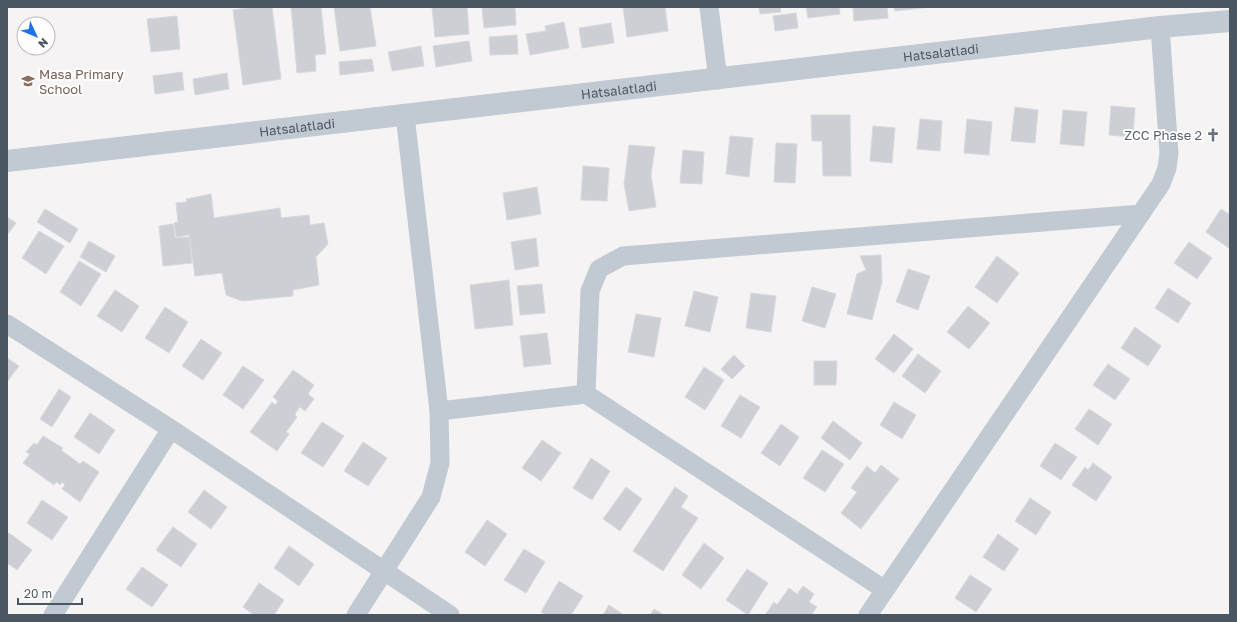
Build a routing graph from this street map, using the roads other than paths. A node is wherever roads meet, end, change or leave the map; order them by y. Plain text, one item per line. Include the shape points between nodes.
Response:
1 (709, 7) edge
2 (1230, 21) edge
3 (1160, 27) junction
4 (718, 80) junction
5 (405, 115) junction
6 (7, 161) edge
7 (1141, 214) junction
8 (7, 324) edge
9 (586, 394) junction
10 (439, 411) junction
11 (171, 429) junction
12 (384, 572) junction
13 (885, 590) junction
14 (53, 615) edge
15 (356, 615) edge
16 (450, 615) edge
17 (868, 615) edge

1 - 4 street
2 - 3 street, Hatsalatladi
3 - 4 street, Hatsalatladi
3 - 7 street via 1169,153 1160,184
4 - 5 street, Hatsalatladi
5 - 6 street, Hatsalatladi
5 - 10 street
7 - 9 street via 623,256 599,269 590,290
7 - 13 street
8 - 11 street
9 - 10 street
9 - 13 street
10 - 12 street via 440,462 431,497
11 - 12 street
11 - 14 street
12 - 15 street
12 - 16 street
13 - 17 street

